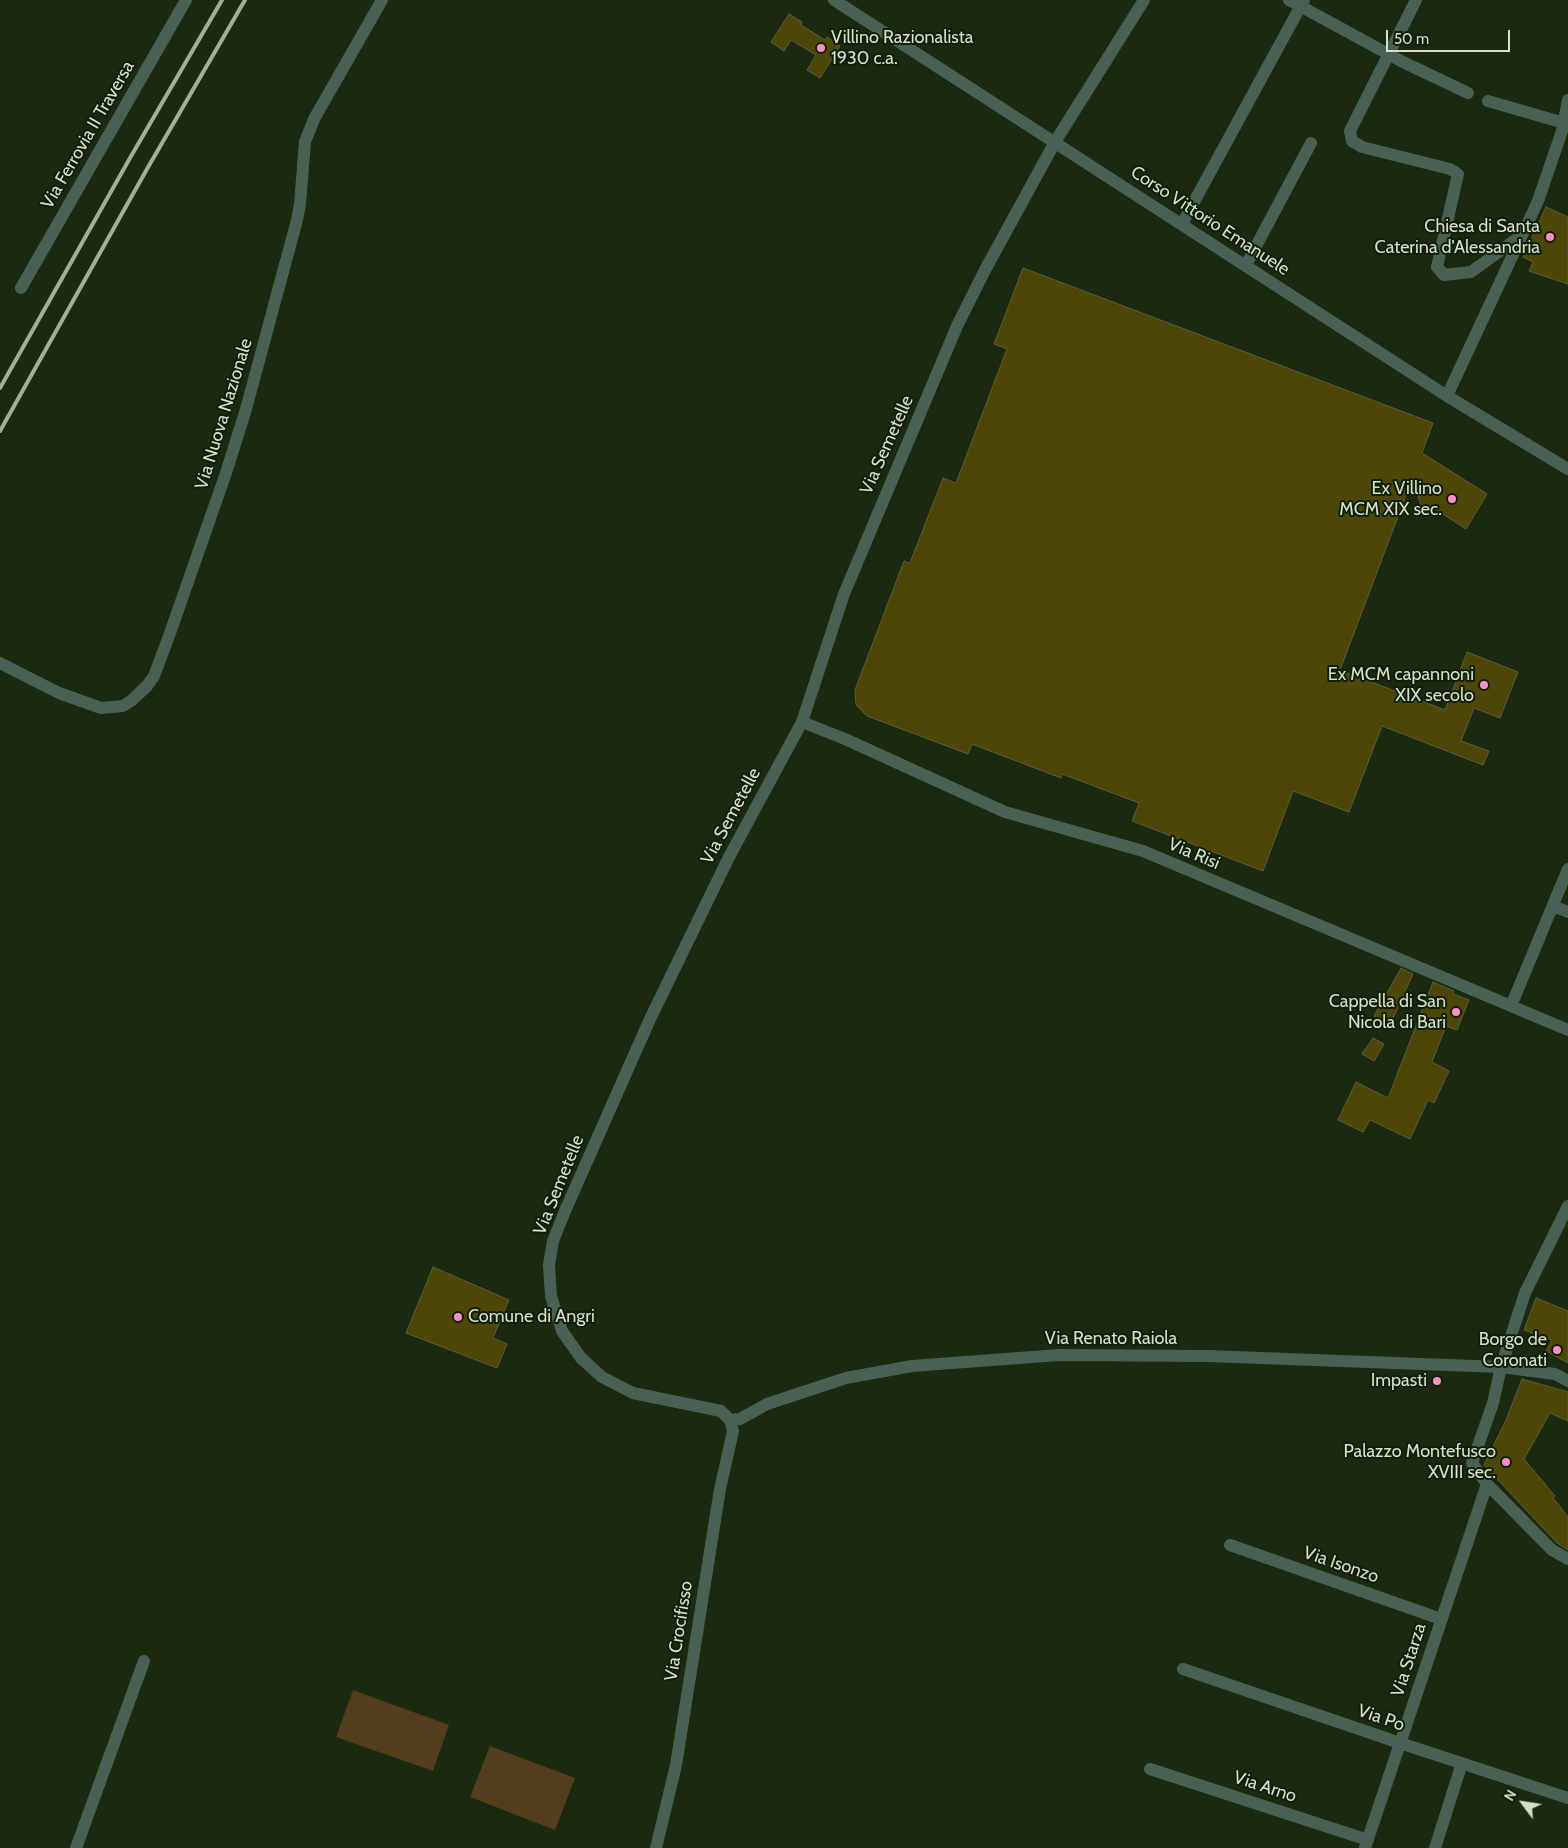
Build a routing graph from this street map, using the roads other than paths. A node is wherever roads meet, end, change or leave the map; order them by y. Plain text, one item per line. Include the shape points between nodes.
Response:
1 (186, 0) edge
2 (382, 0) edge
3 (834, 0) edge
4 (1144, 0) edge
5 (1289, 0) edge
6 (1416, 0) edge
7 (1302, 3) edge
8 (1388, 54) junction
9 (1468, 93) dead end
10 (1568, 100) edge
11 (1488, 101) dead end
12 (1564, 129) edge
13 (1055, 142) junction
14 (1311, 143) dead end
15 (1182, 224) junction
16 (1522, 235) junction
17 (1246, 265) junction
18 (21, 288) dead end
19 (1447, 396) junction
20 (1568, 469) edge
21 (0, 663) edge
22 (802, 722) junction
23 (1568, 870) edge
24 (1553, 906) junction
25 (1568, 912) edge
26 (1511, 1006) junction
27 (1568, 1030) edge
28 (1568, 1206) edge
29 (1501, 1367) junction
30 (1567, 1379) edge
31 (730, 1420) junction
32 (1486, 1484) junction
33 (1230, 1545) dead end
34 (1568, 1559) edge
35 (1441, 1619) junction
36 (144, 1661) dead end
37 (1183, 1669) dead end
38 (1400, 1743) junction
39 (1462, 1763) junction
40 (1150, 1768) dead end
41 (1568, 1798) edge
42 (1366, 1844) edge
43 (76, 1848) edge
44 (656, 1848) edge
45 (1435, 1848) edge

1 - 18 street, Via Ferrovia II Traversa
2 - 21 street, Via Nuova Nazionale via 314,119 305,142 297,220 246,409 154,676 123,706 101,708 59,693
3 - 13 street, Corso Vittorio Emanuele
4 - 13 street, Via Semetelle
5 - 7 street
6 - 8 street
7 - 8 street
7 - 15 street
8 - 9 street
8 - 16 street via 1350,131 1352,141 1362,147 1450,169 1458,174 1437,268 1444,275 1471,272
10 - 12 street
11 - 12 street
12 - 16 street
13 - 15 street, Corso Vittorio Emanuele
13 - 22 street, Via Semetelle via 957,326 844,594
14 - 17 street
15 - 17 street, Corso Vittorio Emanuele
16 - 19 street
17 - 19 street, Corso Vittorio Emanuele
19 - 20 street, Corso Vittorio Emanuele
22 - 26 street, Via Risi via 1005,812 1143,851
22 - 31 street, Via Semetelle via 729,857 650,1019 565,1211 553,1241 549,1265 551,1296 562,1331 581,1358 602,1378 632,1393 721,1411
23 - 24 street
24 - 25 street
24 - 26 street
26 - 27 street, Via Risi
28 - 29 street via 1525,1294
29 - 30 street, Via Renato Raiola via 1555,1374
29 - 31 street, Via Renato Raiola via 1208,1356 1059,1355 912,1366 846,1378
29 - 32 street via 1472,1463
31 - 44 street, Via Crocifisso via 734,1431 720,1489 676,1764
32 - 34 street via 1552,1550
32 - 35 street, Via Starza
33 - 35 street, Via Isonzo
35 - 38 street, Via Starza
36 - 43 street
37 - 38 street, Via Po
38 - 39 street, Via Po
38 - 42 street, Via Starza
39 - 41 street, Via Po
39 - 45 street
40 - 42 street, Via Arno

